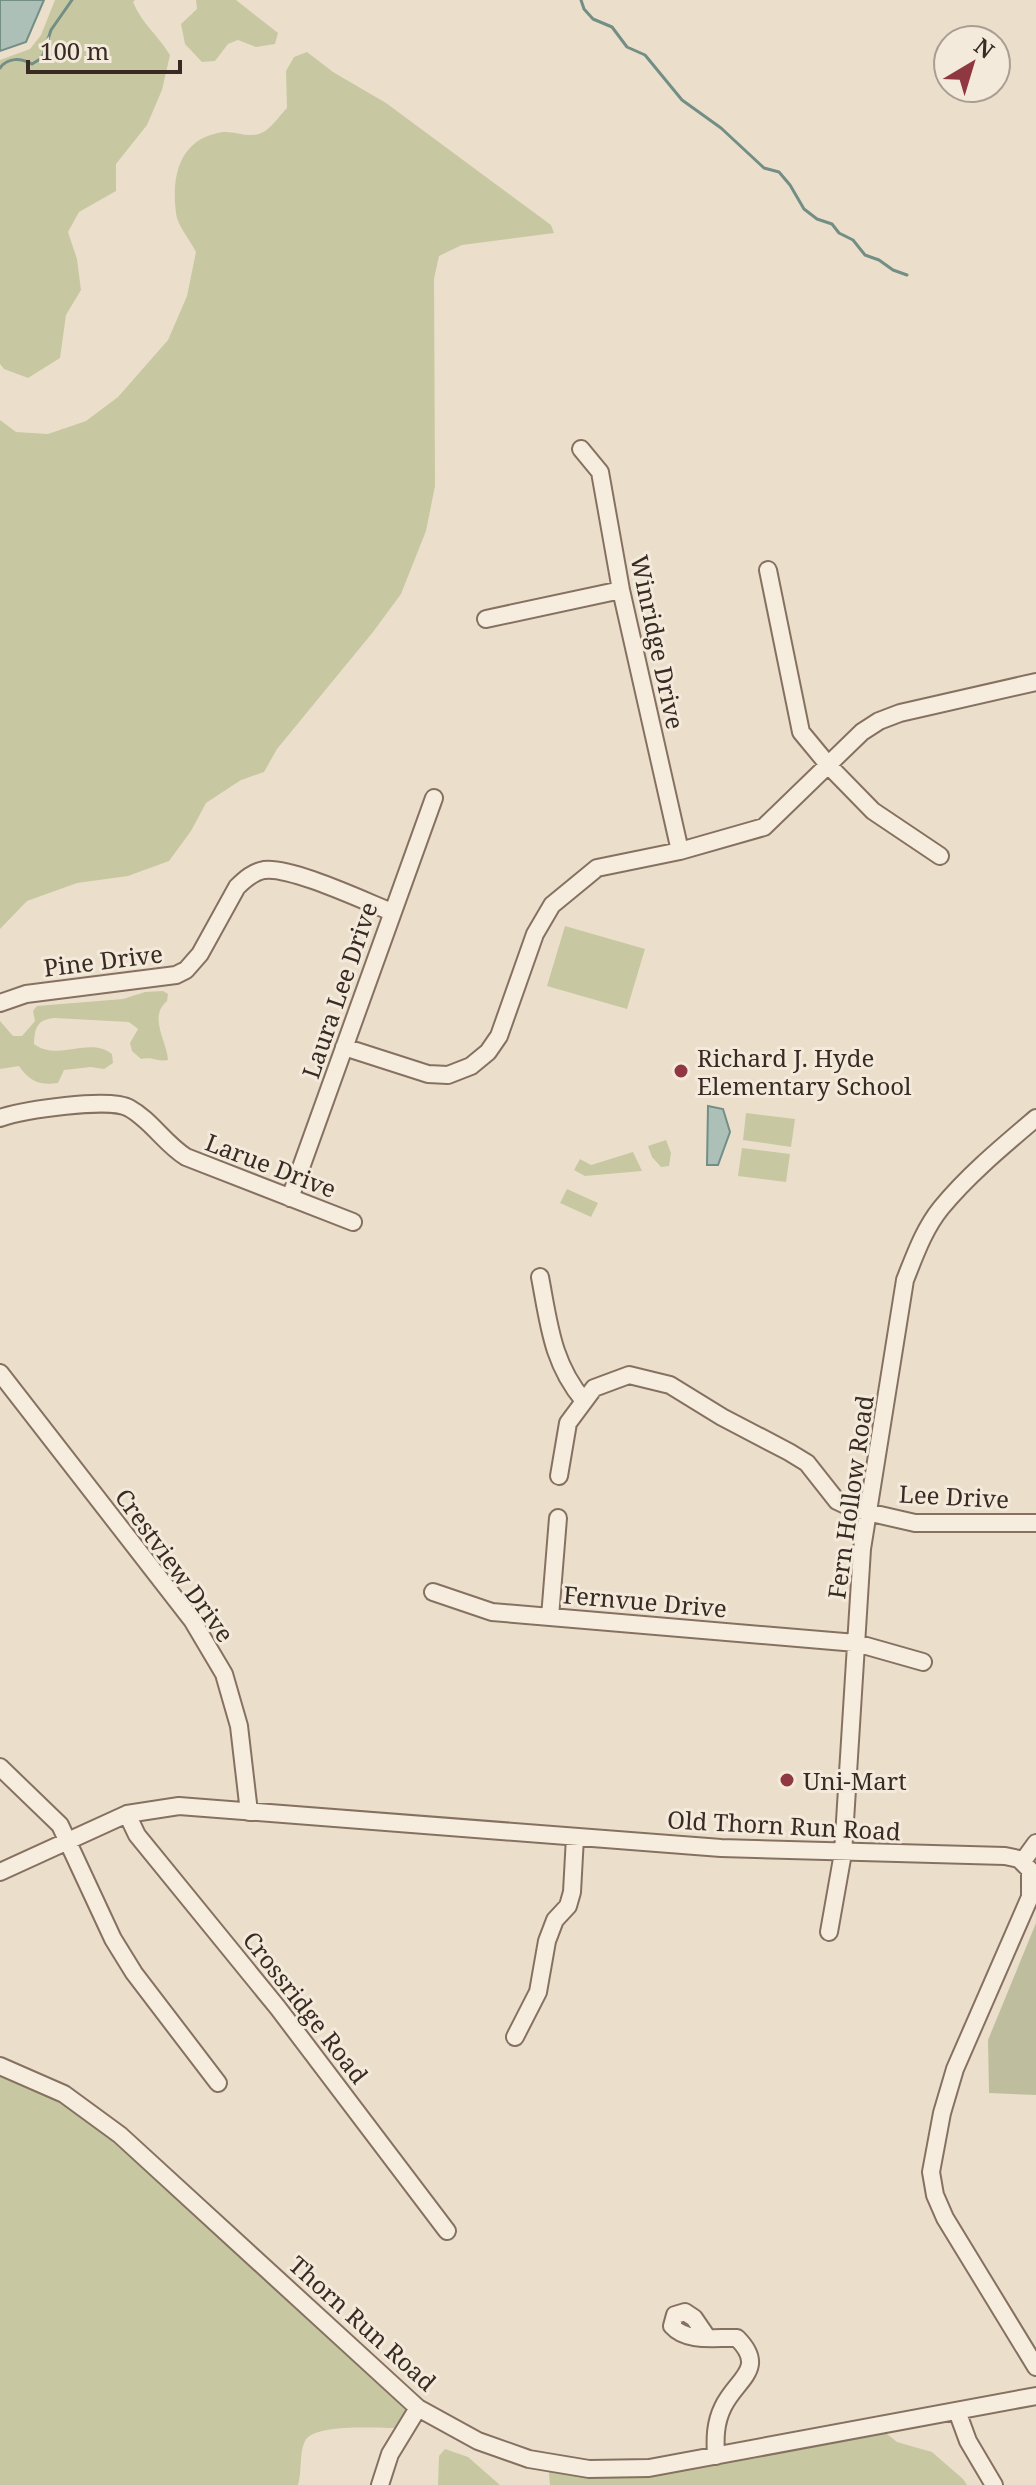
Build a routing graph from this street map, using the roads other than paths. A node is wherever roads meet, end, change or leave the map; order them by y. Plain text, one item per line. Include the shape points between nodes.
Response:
1 (581, 449) dead end
2 (768, 570) dead end
3 (621, 590) junction
4 (486, 619) dead end
5 (1036, 682) edge
6 (830, 767) junction
7 (434, 798) dead end
8 (680, 851) junction
9 (940, 856) dead end
10 (392, 912) junction
11 (0, 1003) edge
12 (344, 1047) junction
13 (0, 1118) edge
14 (1036, 1118) edge
15 (290, 1198) junction
16 (353, 1222) dead end
17 (540, 1277) dead end
18 (0, 1373) edge
19 (584, 1401) junction
20 (559, 1476) dead end
21 (869, 1514) junction
22 (558, 1518) dead end
23 (1036, 1523) edge
24 (433, 1592) dead end
25 (550, 1617) junction
26 (856, 1643) junction
27 (923, 1662) dead end
28 (0, 1767) edge
29 (249, 1812) junction
30 (127, 1814) junction
31 (575, 1837) junction
32 (68, 1841) junction
33 (1036, 1843) edge
34 (843, 1853) junction
35 (1023, 1861) junction
36 (0, 1872) edge
37 (829, 1932) dead end
38 (515, 2037) dead end
39 (0, 2066) edge
40 (218, 2083) dead end
41 (447, 2231) dead end
42 (707, 2337) dead end
43 (1036, 2367) edge
44 (1036, 2396) edge
45 (418, 2408) junction
46 (957, 2411) junction
47 (716, 2456) junction
48 (380, 2485) edge
49 (994, 2485) edge

1 - 3 street, Winridge Drive via 600,472
2 - 6 street via 801,732
3 - 4 street
3 - 8 street, Winridge Drive
5 - 6 street via 889,717 862,732
6 - 8 street via 764,827
6 - 9 street via 873,811
7 - 10 street, Laura Lee Drive
8 - 12 street via 597,868 552,905 535,934 499,1036 471,1066 448,1075 428,1074
10 - 11 street, Pine Drive via 301,877 264,870 237,887 194,963 176,975 26,994
10 - 12 street, Laura Lee Drive
12 - 15 street, Laura Lee Drive
13 - 15 street, Larue Drive via 122,1105 186,1157
14 - 21 street, Fern Hollow Road via 940,1209 919,1243 905,1280
15 - 16 street, Larue Drive
17 - 19 street via 555,1351 568,1382
18 - 29 street, Crestview Drive via 192,1620 224,1674 239,1726
19 - 20 street via 568,1423
19 - 21 street, Lee Drive via 594,1388 629,1375 670,1385 798,1457 837,1501
21 - 23 street, Lee Drive via 915,1523
21 - 26 street, Fern Hollow Road
22 - 25 street
24 - 25 street, Fernvue Drive via 492,1612
25 - 26 street, Fernvue Drive
26 - 27 street, Fernvue Drive
26 - 34 street, Fern Hollow Road
28 - 32 street via 60,1825
29 - 30 street, Old Thorn Run Road via 179,1806
29 - 31 street, Old Thorn Run Road
30 - 32 street, Old Thorn Run Road
30 - 41 street, Crossridge Road via 137,1835 278,2008
31 - 34 street, Old Thorn Run Road
31 - 38 street via 568,1906 555,1920 538,1992
32 - 36 street, Old Thorn Run Road
32 - 40 street via 134,1973
33 - 35 street
34 - 35 street, Old Thorn Run Road via 1005,1856
34 - 37 street, Fern Hollow Road
35 - 43 street via 1032,1876 1028,1904 952,2076 931,2172 945,2218
39 - 45 street, Thorn Run Road via 64,2094 120,2135
42 - 47 street via 737,2338 750,2351 751,2363 724,2405 715,2433
44 - 46 street, Thorn Run Road
45 - 47 street, Thorn Run Road via 478,2441 559,2465 628,2470
45 - 48 street via 390,2454
46 - 47 street, Thorn Run Road
46 - 49 street

